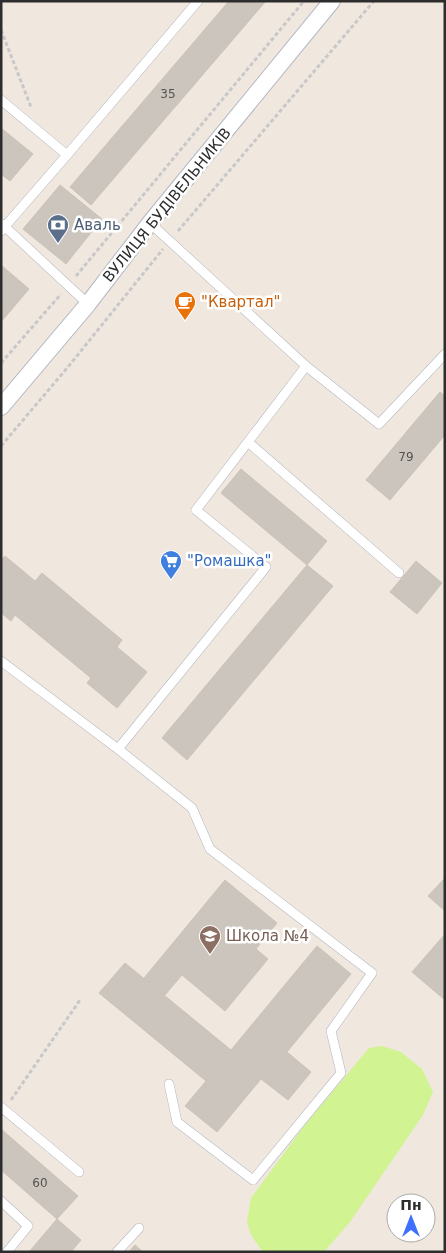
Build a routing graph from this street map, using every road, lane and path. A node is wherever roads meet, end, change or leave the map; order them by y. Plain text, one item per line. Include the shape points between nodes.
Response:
1 (198, 1) edge
2 (304, 1) edge
3 (332, 1) edge
4 (374, 1) edge
5 (1, 30) edge
6 (1, 100) edge
7 (41, 132) junction
8 (67, 154) junction
9 (150, 223) junction
10 (2, 227) edge
11 (169, 241) junction
12 (68, 286) junction
13 (88, 304) junction
14 (445, 354) edge
15 (1, 363) edge
16 (306, 366) junction
17 (1, 407) edge
18 (248, 442) junction
19 (1, 446) edge
20 (399, 573) dead end
21 (1, 661) edge
22 (118, 749) junction
23 (80, 1000) dead end
24 (169, 1084) dead end
25 (3, 1108) edge
26 (79, 1172) dead end
27 (1, 1202) edge
28 (139, 1228) dead end
29 (7, 1252) edge
30 (117, 1252) edge

1 - 8 lane
2 - 12 path
3 - 9 street, ВУЛИЦЯ БУДІВЕЛЬНИКІВ
4 - 11 path
5 - 7 path
6 - 7 lane
7 - 8 lane
8 - 10 lane
9 - 11 lane
9 - 13 street, ВУЛИЦЯ БУДІВЕЛЬНИКІВ
10 - 12 lane
11 - 16 lane
11 - 19 path
12 - 13 lane
12 - 15 path
13 - 17 street, ВУЛИЦЯ БУДІВЕЛЬНИКІВ
14 - 16 lane via 379,424
16 - 18 lane
18 - 20 lane
18 - 22 lane via 196,510 266,567
21 - 22 lane
22 - 24 lane via 192,808 210,849 372,972 331,1031 341,1073 253,1180 177,1122
23 - 25 path
25 - 26 lane
27 - 29 lane via 28,1226
28 - 30 lane

